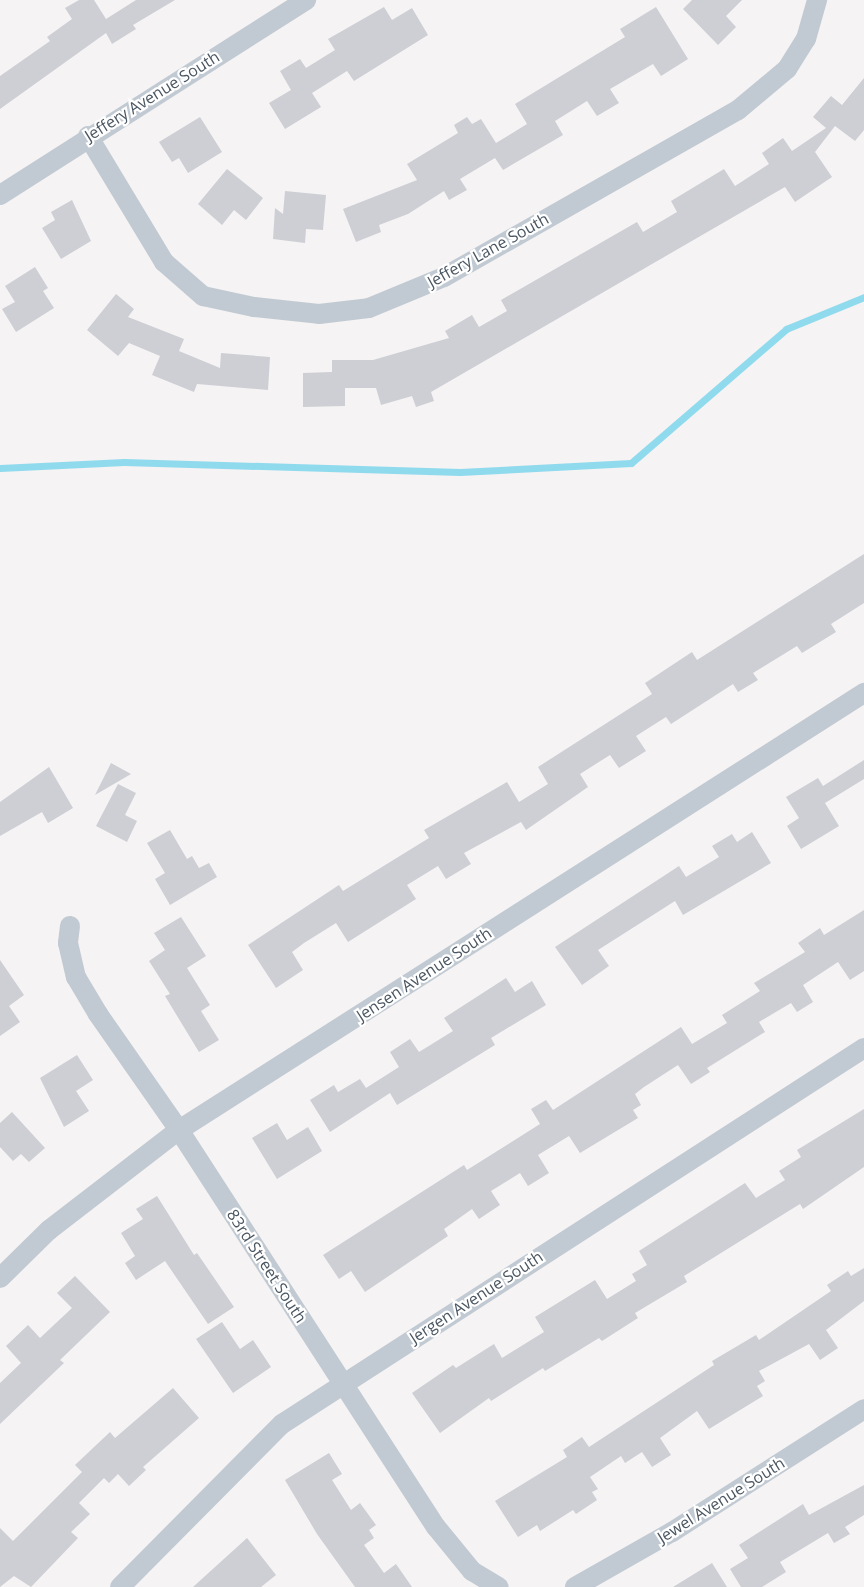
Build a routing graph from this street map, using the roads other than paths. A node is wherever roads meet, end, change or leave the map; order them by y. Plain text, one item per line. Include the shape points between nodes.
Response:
1 (306, 0) edge
2 (817, 0) edge
3 (88, 136) junction
4 (0, 195) edge
5 (864, 693) edge
6 (70, 926) dead end
7 (864, 1048) edge
8 (179, 1130) junction
9 (0, 1278) edge
10 (343, 1383) junction
11 (864, 1409) edge
12 (120, 1587) edge
13 (499, 1587) edge
14 (575, 1587) edge

1 - 3 street, Jeffery Avenue South
2 - 3 street, Jeffery Lane South via 806,39 787,69 738,110 444,277 369,308 319,314 254,307 203,296 164,262
3 - 4 street, Jeffery Avenue South
5 - 8 street, Jensen Avenue South
6 - 8 street, 83rd Street South via 68,943 76,977
7 - 10 street, Jergen Avenue South
8 - 9 street, Jensen Avenue South via 49,1230
8 - 10 street, 83rd Street South
10 - 12 street, Jergen Avenue South via 282,1424
10 - 13 street, 83rd Street South via 436,1527 472,1571
11 - 14 street, Jewel Avenue South via 672,1532

